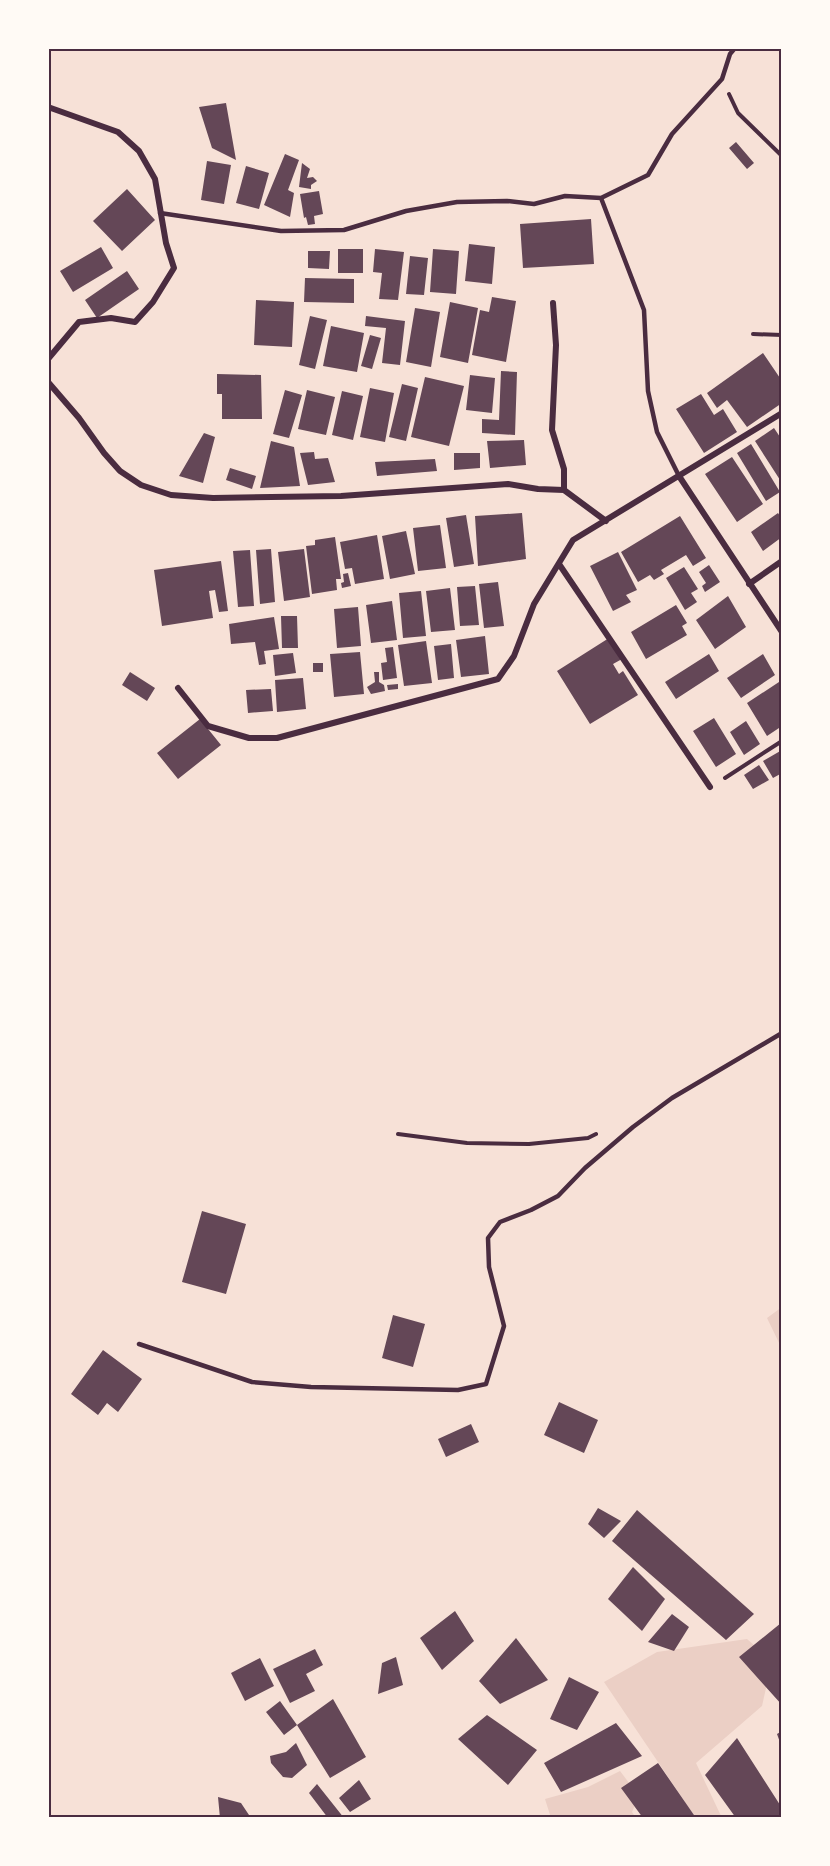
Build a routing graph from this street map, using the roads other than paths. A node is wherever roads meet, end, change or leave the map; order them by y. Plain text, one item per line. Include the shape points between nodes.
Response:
1 (735, 48) edge
2 (48, 107) edge
3 (601, 198) junction
4 (160, 213) junction
5 (553, 303) dead end
6 (48, 359) edge
7 (48, 382) edge
8 (782, 413) edge
9 (679, 476) junction
10 (564, 490) junction
11 (606, 521) junction
12 (782, 561) edge
13 (559, 564) junction
14 (749, 584) junction
15 (782, 633) edge
16 (178, 688) dead end
17 (710, 787) road end
18 (782, 1033) edge
19 (139, 1344) dead end

1 - 3 lane via 722,80 672,134 648,175
2 - 4 street via 118,132 139,151 155,179
3 - 4 lane via 565,196 534,204 457,202 406,211 344,230 281,231
3 - 9 lane via 644,310 648,391 657,432
4 - 6 street via 174,268 153,302 135,322 111,318 79,322
5 - 10 street via 556,345 552,430 564,469
7 - 10 street via 120,471 141,485 171,495 340,496 508,484
8 - 9 street
9 - 11 street
9 - 14 street
10 - 11 street
11 - 13 street via 573,540
12 - 14 street
13 - 16 street via 534,604 514,656 498,679 277,738 249,738 208,726
13 - 17 street
14 - 15 street
18 - 19 lane via 672,1098 585,1168 558,1196 500,1222 488,1238 489,1267 504,1326 486,1384 458,1390 311,1388 252,1382

